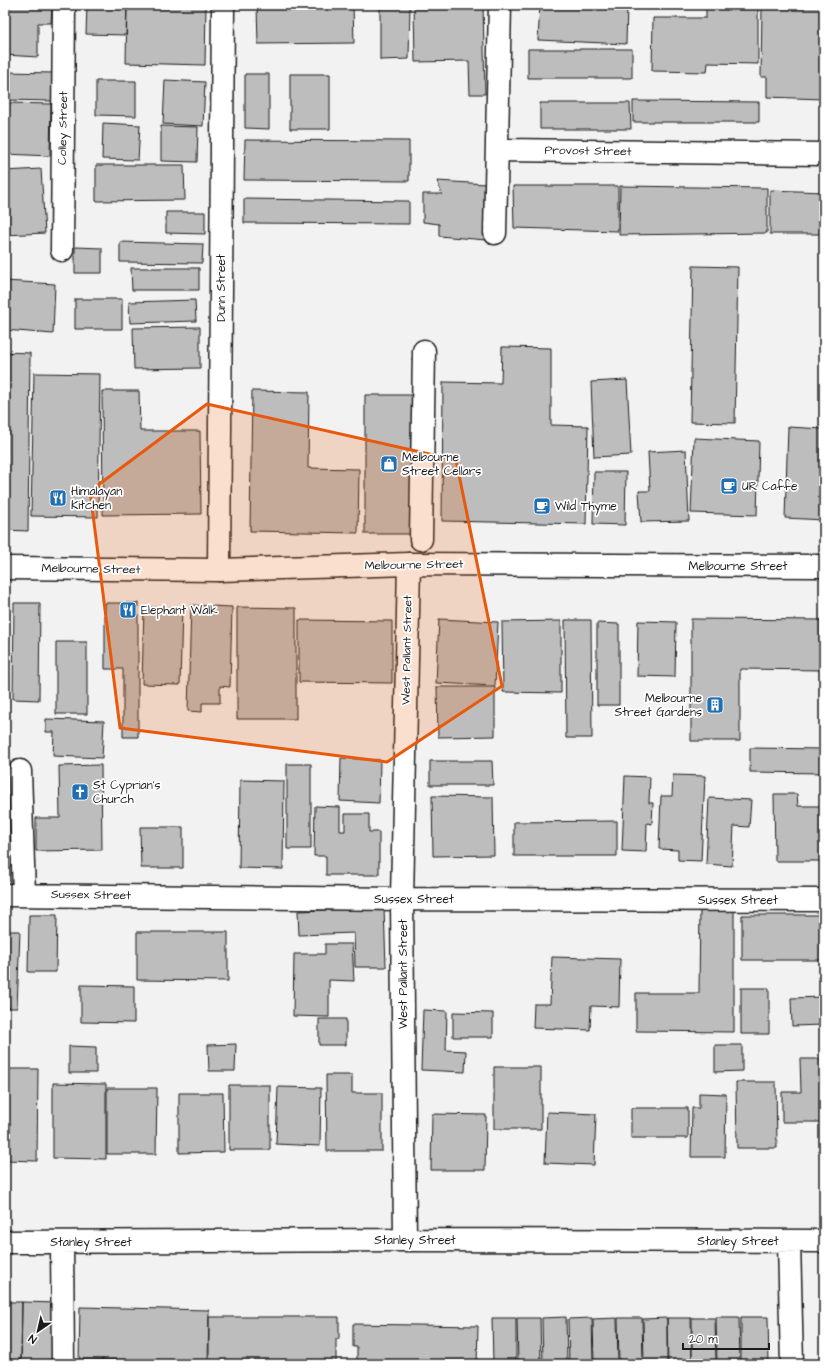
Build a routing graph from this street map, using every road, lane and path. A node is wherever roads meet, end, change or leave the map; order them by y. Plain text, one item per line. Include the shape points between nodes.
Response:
1 (64, 5) edge
2 (223, 5) edge
3 (500, 5) edge
4 (497, 150) junction
5 (824, 154) edge
6 (495, 233) dead end
7 (62, 250) dead end
8 (424, 351) dead end
9 (421, 539) dead end
10 (408, 564) junction
11 (824, 566) edge
12 (5, 568) edge
13 (219, 570) junction
14 (20, 771) dead end
15 (14, 895) edge
16 (402, 899) junction
17 (824, 900) edge
18 (405, 1240) junction
19 (824, 1241) edge
20 (5, 1242) edge
21 (62, 1242) junction
22 (789, 1242) junction
23 (63, 1364) edge
24 (792, 1364) edge

1 - 7 street, Colley Street
2 - 13 street, Dunn Street
3 - 4 street
4 - 5 street, Provost Street
4 - 6 street
8 - 9 street
10 - 11 street, Melbourne Street
10 - 13 street, Melbourne Street
10 - 16 street, West Pallant Street
12 - 13 street, Melbourne Street
14 - 15 street
15 - 16 street, Sussex Street
16 - 17 street, Sussex Street
16 - 18 street, West Pallant Street
18 - 21 street, Stanley Street
18 - 22 street, Stanley Street
19 - 22 street, Stanley Street
20 - 21 street, Stanley Street
21 - 23 street
22 - 24 street

